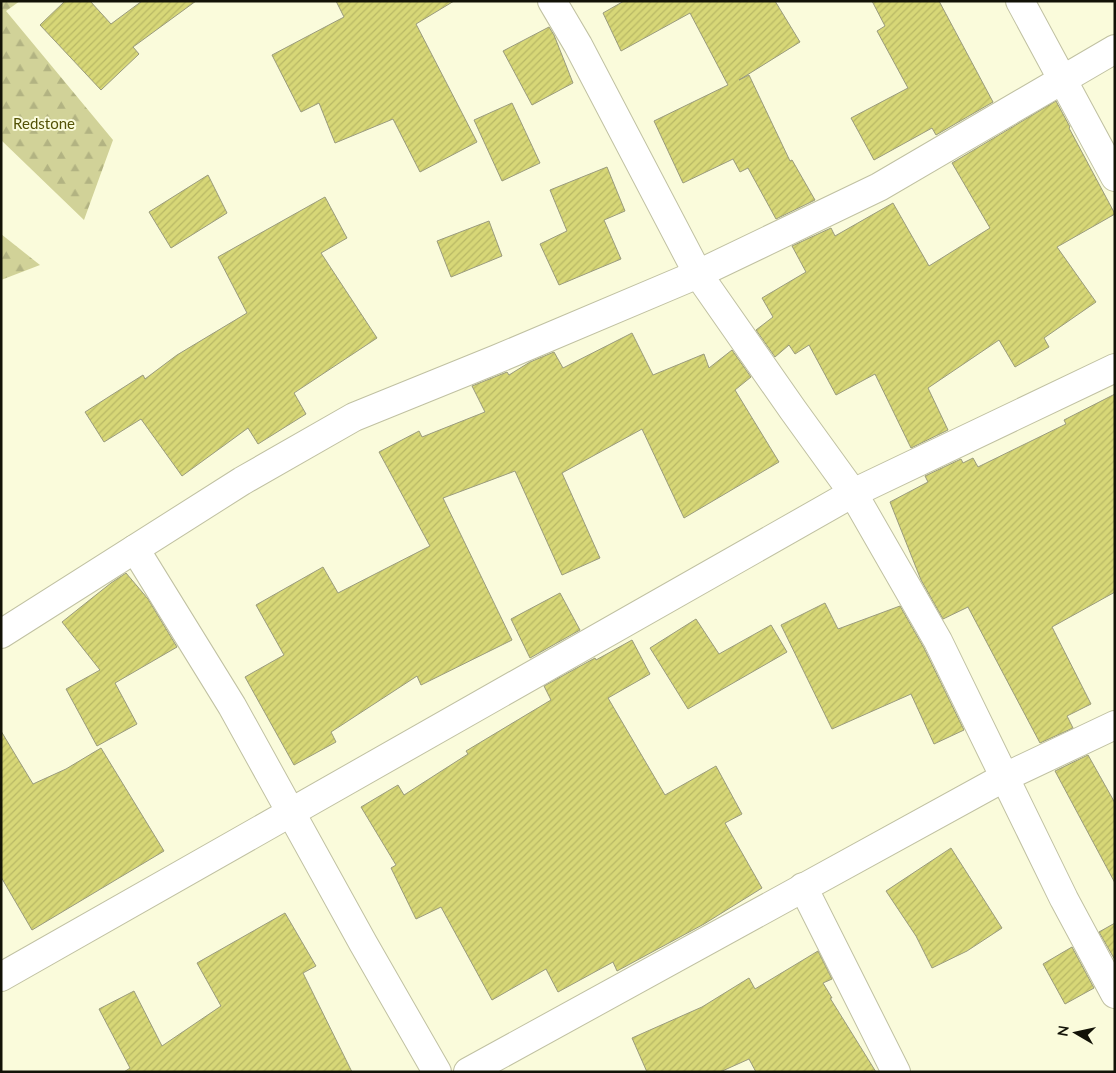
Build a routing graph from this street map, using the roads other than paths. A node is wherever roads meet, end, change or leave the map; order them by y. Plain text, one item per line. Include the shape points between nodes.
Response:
1 (552, 1) edge
2 (1020, 1) edge
3 (1115, 49) edge
4 (1062, 80) junction
5 (1115, 177) edge
6 (698, 274) junction
7 (1115, 368) edge
8 (853, 493) junction
9 (135, 549) junction
10 (1, 634) edge
11 (1115, 725) edge
12 (1005, 777) junction
13 (290, 811) junction
14 (803, 887) junction
15 (1, 976) edge
16 (1115, 994) edge
17 (437, 1072) edge
18 (468, 1072) edge
19 (896, 1072) edge

1 - 6 street via 578,44
2 - 4 street
3 - 4 street
4 - 5 street
4 - 6 street via 879,187
6 - 8 street
6 - 9 street via 354,417 242,481
7 - 8 street
8 - 12 street via 938,641
8 - 13 street
9 - 10 street
9 - 13 street via 232,706
11 - 12 street
12 - 14 street
12 - 16 street via 1064,899
13 - 15 street
13 - 17 street
14 - 18 street
14 - 19 street

